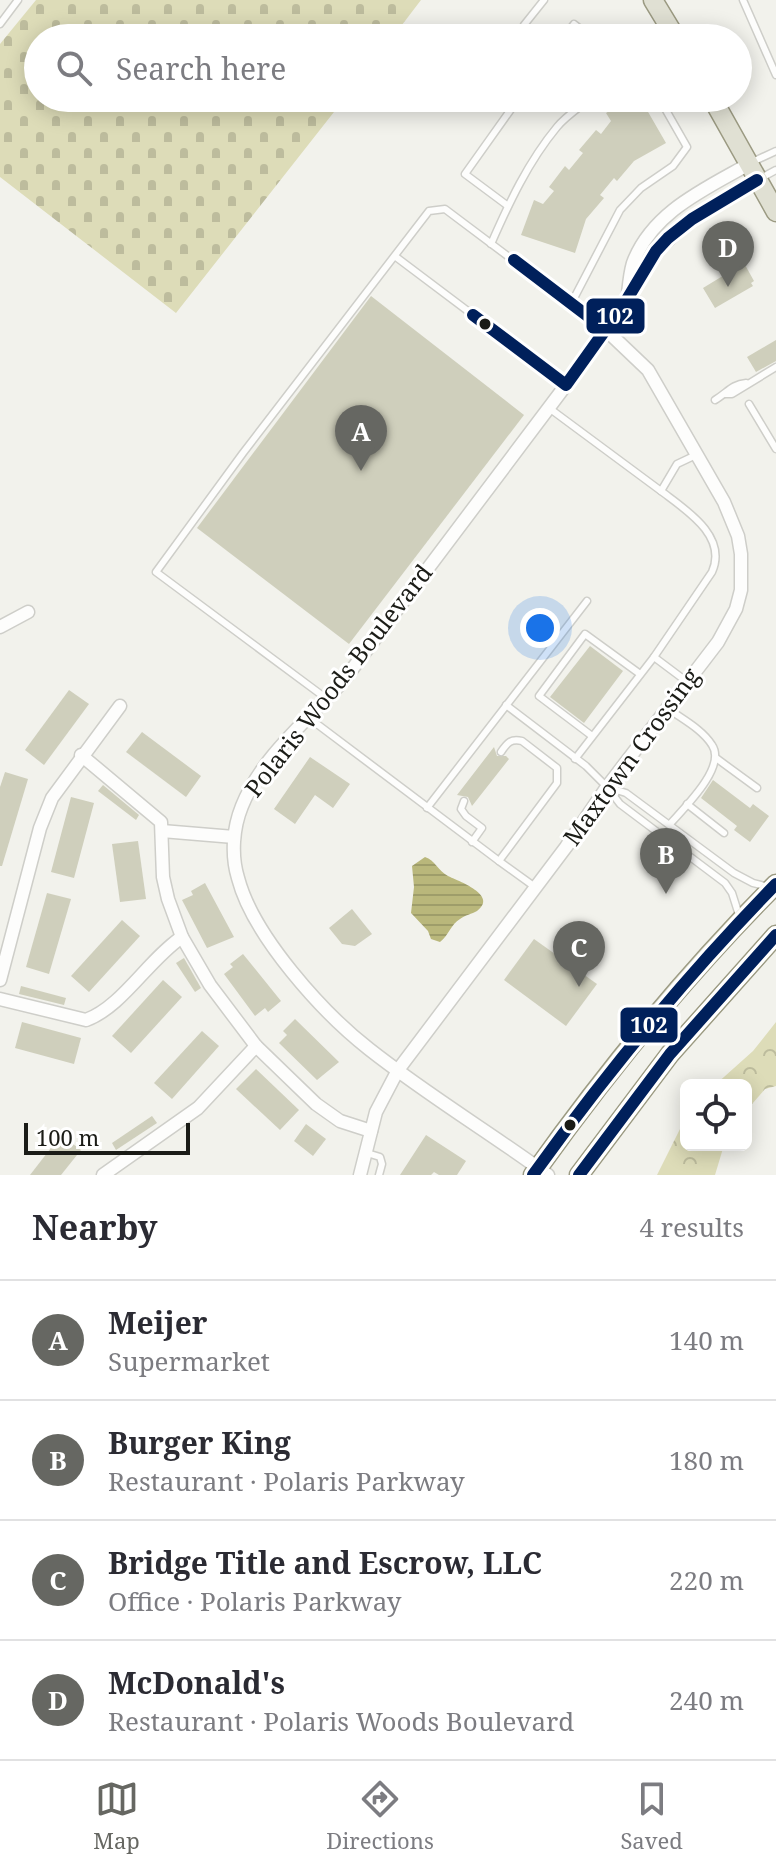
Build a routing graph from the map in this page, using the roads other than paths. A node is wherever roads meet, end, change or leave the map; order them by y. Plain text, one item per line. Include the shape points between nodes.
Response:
1 (18, 0) edge
2 (544, 0) edge
3 (653, 0) edge
4 (743, 0) edge
5 (753, 0) edge
6 (0, 24) edge
7 (525, 24) edge
8 (668, 24) edge
9 (776, 75) edge
10 (509, 112) edge
11 (574, 112) edge
12 (667, 112) edge
13 (720, 112) edge
14 (776, 151) edge
15 (776, 170) edge
16 (753, 172) junction
17 (508, 206) junction
18 (776, 212) edge
19 (491, 244) junction
20 (396, 257) junction
21 (626, 301) junction
22 (571, 304) junction
23 (606, 330) junction
24 (776, 367) edge
25 (566, 385) junction
26 (715, 400) dead end
27 (749, 404) dead end
28 (549, 408) junction
29 (776, 449) edge
30 (696, 455) junction
31 (661, 491) junction
32 (587, 601) dead end
33 (28, 612) dead end
34 (0, 627) edge
35 (654, 657) junction
36 (640, 674) junction
37 (526, 678) junction
38 (687, 681) junction
39 (542, 690) junction
40 (327, 699) junction
41 (506, 705) junction
42 (120, 706) dead end
43 (667, 708) junction
44 (306, 716) junction
45 (592, 736) junction
46 (501, 752) dead end
47 (81, 755) junction
48 (716, 758) junction
49 (575, 759) junction
50 (607, 787) junction
51 (757, 788) dead end
52 (464, 801) dead end
53 (687, 804) junction
54 (427, 808) junction
55 (670, 824) junction
56 (162, 831) junction
57 (724, 833) dead end
58 (234, 837) junction
59 (472, 842) junction
60 (499, 861) junction
61 (774, 886) edge
62 (535, 887) junction
63 (740, 921) junction
64 (776, 935) edge
65 (182, 937) junction
66 (0, 980) edge
67 (0, 999) edge
68 (256, 1046) junction
69 (398, 1070) junction
70 (371, 1131) junction
71 (366, 1153) junction
72 (540, 1173) edge
73 (103, 1175) edge
74 (360, 1175) edge
75 (379, 1175) edge
76 (579, 1175) edge

1 - 6 lane
2 - 7 lane
3 - 8 main road
4 - 5 lane
4 - 9 lane
10 - 17 lane via 465,174
11 - 17 lane via 531,163
12 - 22 lane via 687,147 673,166 620,210
13 - 16 main road
14 - 16 lane
15 - 16 lane
16 - 18 main road
16 - 21 street, Polaris Woods Boulevard via 668,238
16 - 21 street, Polaris Woods Boulevard via 686,200 665,217 633,264
17 - 19 lane
19 - 20 lane via 445,209 429,211
19 - 22 lane
20 - 25 lane
20 - 40 lane via 156,572
21 - 23 street, Polaris Woods Boulevard
22 - 23 lane
23 - 25 street, Polaris Woods Boulevard
23 - 30 street, Maxtown Crossing via 648,370
24 - 26 lane
25 - 28 street, Polaris Woods Boulevard
27 - 29 lane
28 - 31 lane
28 - 40 street, Polaris Woods Boulevard
30 - 31 lane via 677,464
30 - 38 street, Maxtown Crossing via 733,521 743,571 729,625
31 - 35 lane via 701,522 717,561
32 - 37 lane
33 - 34 street
35 - 36 lane
35 - 38 lane
36 - 39 lane via 585,634
36 - 45 lane
37 - 39 lane
37 - 41 lane
38 - 43 street, Maxtown Crossing
39 - 45 lane via 539,696
40 - 44 street, Polaris Woods Boulevard
41 - 49 lane
41 - 54 lane
42 - 47 street
43 - 48 lane via 702,734
43 - 50 street, Maxtown Crossing
44 - 54 lane
44 - 58 street, Polaris Woods Boulevard via 249,791
45 - 49 lane
46 - 60 lane via 508,742 522,741 557,768 558,777
47 - 56 street via 152,813
47 - 66 street via 52,798 40,828
48 - 51 lane
48 - 53 lane
49 - 50 lane
50 - 55 lane via 626,793
50 - 62 street, Maxtown Crossing
50 - 63 lane via 620,804 725,883
52 - 59 lane via 461,809 482,828
53 - 55 lane
53 - 57 lane
54 - 59 lane
55 - 61 lane via 734,873
56 - 58 street
56 - 65 street via 163,877
58 - 69 street, Polaris Woods Boulevard via 244,895 278,952 328,1012
59 - 60 lane
60 - 62 lane
61 - 63 main road
62 - 69 street, Maxtown Crossing
63 - 72 main road via 619,1059
64 - 76 main road via 670,1054
65 - 67 street via 111,1007 86,1020
65 - 68 street
68 - 70 street via 316,1104 340,1121
68 - 73 street via 198,1108
69 - 70 street, Maxtown Crossing
69 - 72 street, Polaris Woods Boulevard
70 - 71 street, Maxtown Crossing
71 - 74 street, Maxtown Crossing
71 - 75 lane via 380,1157

